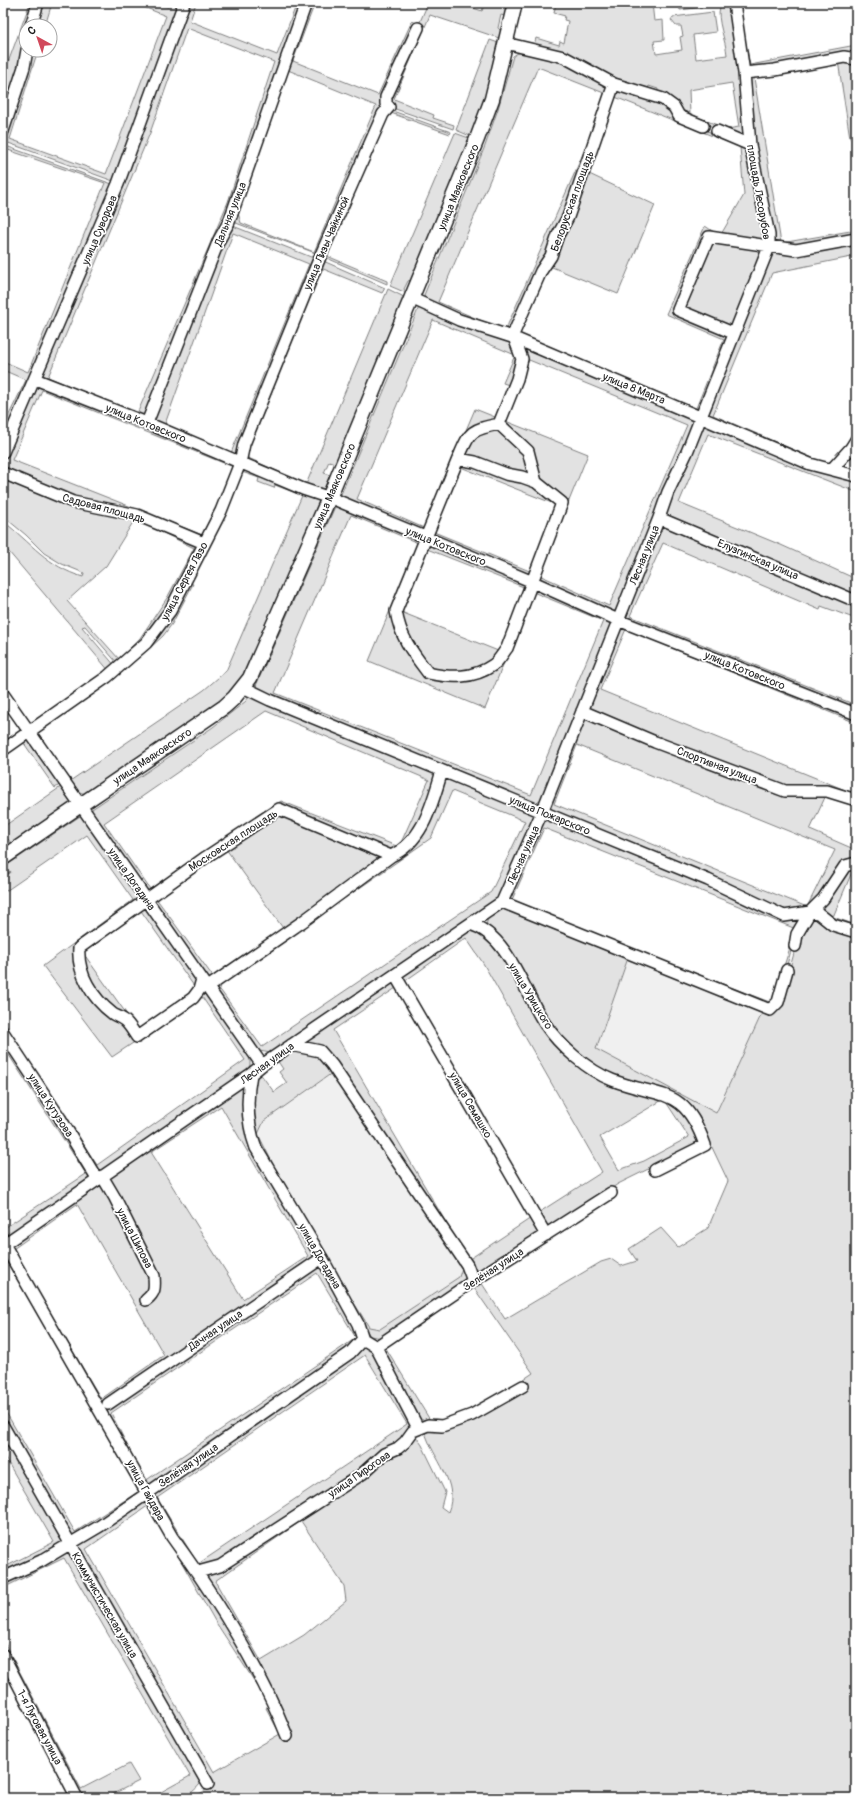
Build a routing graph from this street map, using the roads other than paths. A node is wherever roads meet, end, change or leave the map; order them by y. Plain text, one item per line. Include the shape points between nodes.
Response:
1 (38, 3) edge
2 (184, 3) edge
3 (306, 3) edge
4 (514, 3) edge
5 (734, 3) edge
6 (33, 18) edge
7 (418, 28) dead end
8 (505, 43) junction
9 (26, 58) edge
10 (856, 59) edge
11 (744, 73) junction
12 (614, 84) junction
13 (703, 126) dead end
14 (3, 131) edge
15 (717, 131) dead end
16 (750, 145) junction
17 (856, 239) edge
18 (769, 247) junction
19 (413, 299) junction
20 (733, 333) junction
21 (513, 338) junction
22 (35, 379) junction
23 (700, 415) junction
24 (147, 423) junction
25 (499, 424) junction
26 (856, 440) edge
27 (3, 452) edge
28 (458, 459) junction
29 (240, 463) junction
30 (832, 469) junction
31 (3, 473) edge
32 (856, 476) edge
33 (536, 482) junction
34 (329, 498) junction
35 (659, 518) junction
36 (426, 538) junction
37 (204, 543) junction
38 (533, 582) junction
39 (856, 601) edge
40 (618, 620) junction
41 (243, 687) junction
42 (3, 694) edge
43 (582, 711) junction
44 (856, 714) edge
45 (28, 732) junction
46 (3, 750) edge
47 (442, 771) junction
48 (856, 800) edge
49 (80, 805) junction
50 (542, 812) junction
51 (391, 856) junction
52 (3, 858) edge
53 (856, 863) edge
54 (146, 899) junction
55 (502, 902) junction
56 (810, 912) junction
57 (484, 915) junction
58 (470, 924) junction
59 (481, 927) junction
60 (856, 932) edge
61 (795, 946) dead end
62 (787, 970) dead end
63 (395, 975) junction
64 (205, 983) junction
65 (3, 1032) edge
66 (291, 1045) junction
67 (262, 1065) junction
68 (251, 1074) junction
69 (655, 1170) dead end
70 (100, 1178) junction
71 (611, 1193) dead end
72 (546, 1235) junction
73 (4, 1245) edge
74 (322, 1258) junction
75 (473, 1282) junction
76 (146, 1300) dead end
77 (363, 1339) junction
78 (376, 1347) junction
79 (523, 1386) dead end
80 (108, 1404) dead end
81 (3, 1426) edge
82 (418, 1428) junction
83 (147, 1493) junction
84 (70, 1544) junction
85 (198, 1572) junction
86 (3, 1578) edge
87 (3, 1655) edge
88 (287, 1736) dead end
89 (208, 1784) dead end
90 (77, 1798) edge

1 - 6 street
2 - 22 street, улица Суворова via 118,184
3 - 24 street, Дальняя улица via 229,222 219,240
4 - 8 main road, улица Маяковского
5 - 11 street, площадь Лесорубов
7 - 29 street, улица Лизы Чайкиной via 386,97 389,108 383,114 320,257 244,444
8 - 12 street via 564,57
8 - 19 main road, улица Маяковского via 492,99
9 - 14 street
10 - 11 street via 844,56 775,70
11 - 16 street, площадь Лесорубов
12 - 13 street via 663,99 674,107 679,116
12 - 21 street, Белорусская площадь via 568,217 551,256 540,271
15 - 16 street
16 - 18 street, площадь Лесорубов via 769,235
17 - 18 street, площадь Лесорубов via 796,250
18 - 20 street, Лесная улица
18 - 20 street via 709,237 678,310
19 - 21 street, улица 8 Марта via 460,320
19 - 34 main road, улица Маяковского
20 - 23 street, Лесная улица
21 - 23 street, улица 8 Марта
21 - 25 street via 522,359
22 - 24 street, улица Котовского
22 - 27 street, улица Суворова
23 - 30 street, улица 8 Марта via 810,464
23 - 35 street, Лесная улица
24 - 29 street, улица Котовского
25 - 28 street via 478,428 469,436
25 - 33 street via 528,451
26 - 30 street
28 - 33 street
28 - 36 street
29 - 34 street, улица Котовского
29 - 37 street, улица Сергея Лазо via 221,511
30 - 32 street, улица 8 Марта
31 - 37 street, Садовая площадь via 73,502 137,515
33 - 38 street via 562,503
34 - 36 street, улица Котовского
34 - 41 main road, улица Маяковского via 255,667
35 - 39 street, Елузгинская улица
35 - 40 street, Лесная улица
36 - 38 street, улица Котовского
36 - 38 street via 396,610 398,628 410,650 428,673 450,677 472,675 494,664 507,648
37 - 45 street, улица Сергея Лазо via 170,610 146,643 107,677
38 - 40 street, улица Котовского
40 - 43 street, Лесная улица
40 - 44 street, улица Котовского
41 - 47 street, улица Пожарского
41 - 49 main road, улица Маяковского via 224,707
42 - 45 street, улица Догадина
43 - 48 street, Спортивная улица via 784,791 827,791
43 - 50 street, Лесная улица
45 - 46 street, улица Сергея Лазо
45 - 49 street, улица Догадина
47 - 50 street, улица Пожарского
47 - 51 street via 430,808 414,839 400,852
49 - 52 main road, улица Маяковского
49 - 54 street, улица Догадина
50 - 55 street, Лесная улица
50 - 56 street, улица Пожарского via 708,880 784,916
51 - 54 street, Московская площадь via 279,809
51 - 64 street via 302,922
53 - 56 street via 845,866
54 - 64 street, улица Догадина
54 - 64 street via 79,948 81,972 92,993 113,1014 123,1020 137,1037 192,998
55 - 57 street, Лесная улица
55 - 62 street via 770,1010 778,1002
56 - 60 street via 818,913 834,925
56 - 61 street via 797,934
57 - 58 street, Лесная улица
57 - 59 street
58 - 59 street
58 - 63 street, Лесная улица
59 - 69 street, улица Урицкого via 505,953 524,982 545,1024 573,1054 590,1068 610,1079 674,1099 696,1120 705,1144
63 - 66 street, Лесная улица
63 - 72 street, улица Семашко
64 - 67 street, улица Догадина
65 - 70 street, улица Кутузова
66 - 67 street, Лесная улица
66 - 75 street via 320,1051 332,1064 467,1265
67 - 68 street, Лесная улица
68 - 70 street, Лесная улица
68 - 74 street, улица Догадина via 248,1110 256,1148
70 - 73 street, Лесная улица
70 - 76 street, улица Шипова via 118,1204 154,1276 153,1294
71 - 72 street, Зелёная улица
72 - 75 street, Зелёная улица
73 - 83 street, улица Гайдара
74 - 77 street, улица Догадина via 358,1324
74 - 80 street, Дачная улица
75 - 78 street, Зелёная улица
77 - 78 street
77 - 83 street, Зелёная улица via 350,1353
78 - 82 street
79 - 82 street via 472,1415 442,1426
81 - 84 street, Коммунистическая улица
82 - 85 street, улица Пирогова via 406,1442 384,1454 362,1474 220,1566
83 - 84 street, Зелёная улица
83 - 85 street, улица Гайдара via 172,1537
84 - 86 street, Зелёная улица via 42,1561
84 - 89 street, Коммунистическая улица
85 - 88 street, улица Гайдара via 259,1672
87 - 90 street, 1-я Луговая улица

